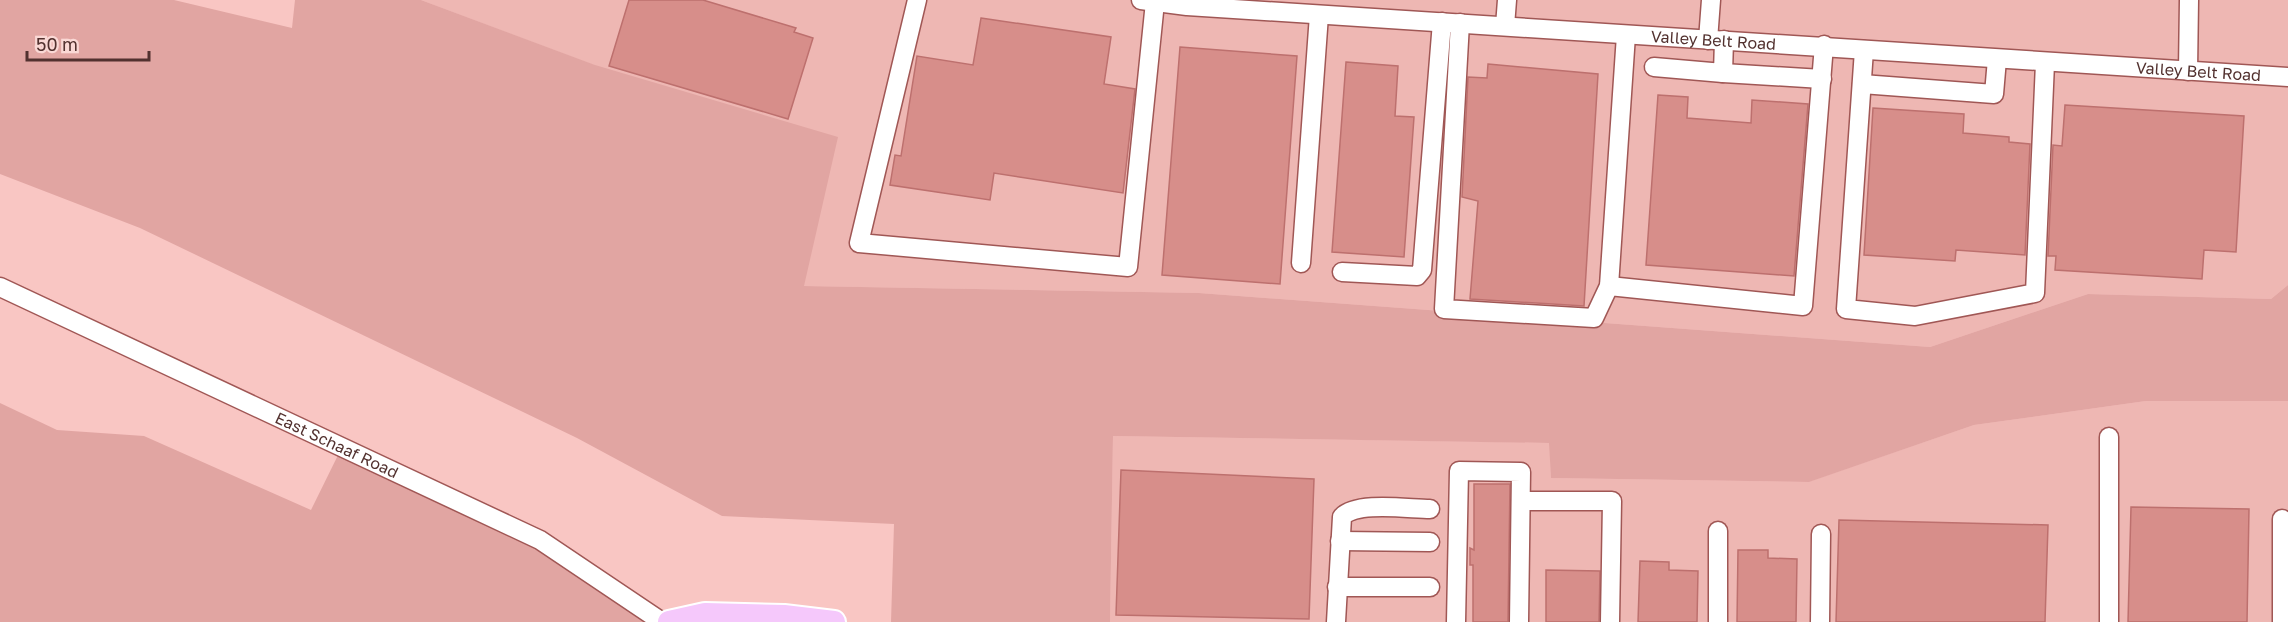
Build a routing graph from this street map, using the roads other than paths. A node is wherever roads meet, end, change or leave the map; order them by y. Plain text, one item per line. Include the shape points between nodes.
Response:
1 (917, 0) edge
2 (1507, 0) edge
3 (1711, 0) edge
4 (2189, 0) edge
5 (1148, 1) edge
6 (1200, 4) edge
7 (1277, 6) edge
8 (1348, 8) edge
9 (1319, 15) junction
10 (1451, 22) junction
11 (1505, 26) junction
12 (1626, 35) junction
13 (1716, 40) junction
14 (1824, 45) junction
15 (1864, 50) junction
16 (1997, 59) junction
17 (2045, 63) junction
18 (1654, 67) dead end
19 (2188, 71) junction
20 (1723, 73) junction
21 (2288, 77) edge
22 (1822, 79) junction
23 (1862, 84) junction
24 (1301, 263) dead end
25 (1342, 272) dead end
26 (0, 286) edge
27 (1610, 286) junction
28 (2109, 438) dead end
29 (1521, 501) junction
30 (1430, 509) dead end
31 (2282, 519) dead end
32 (1718, 531) dead end
33 (1821, 534) dead end
34 (1340, 541) junction
35 (1430, 542) dead end
36 (1337, 587) junction
37 (1430, 587) dead end
38 (662, 622) edge
39 (669, 622) edge
40 (834, 622) edge
41 (1336, 622) edge
42 (1456, 622) edge
43 (1520, 622) edge
44 (1610, 622) edge
45 (1718, 622) edge
46 (1821, 622) edge
47 (2109, 622) edge
48 (2282, 622) edge

1 - 5 street via 859,243 1128,267
2 - 11 street
3 - 13 street
4 - 19 street
5 - 6 street, Valley Belt Road
6 - 7 street, Valley Belt Road
7 - 9 street, Valley Belt Road
8 - 9 street, Valley Belt Road
8 - 10 street, Valley Belt Road
9 - 24 street
10 - 11 street, Valley Belt Road
10 - 25 street via 1422,270 1417,276
10 - 27 street via 1444,309 1594,318
11 - 12 street, Valley Belt Road
12 - 13 street, Valley Belt Road
12 - 27 street
13 - 14 street, Valley Belt Road
13 - 20 street
14 - 15 street, Valley Belt Road
14 - 22 street
15 - 16 street, Valley Belt Road
15 - 23 street
16 - 17 street, Valley Belt Road
16 - 23 street via 1994,94
17 - 19 street, Valley Belt Road
17 - 23 street via 2035,293 1915,316 1846,309
18 - 20 street
19 - 21 street, Valley Belt Road
20 - 22 street
22 - 27 street via 1803,306
26 - 38 street, East Schaaf Road via 540,540
28 - 47 street
29 - 42 street via 1521,472 1459,471
29 - 43 street
29 - 44 street via 1611,501
30 - 34 street via 1348,511 1342,517
31 - 48 street
32 - 45 street
33 - 46 street
34 - 35 street
34 - 36 street
36 - 37 street
36 - 41 street
39 - 40 main road via 705,614

